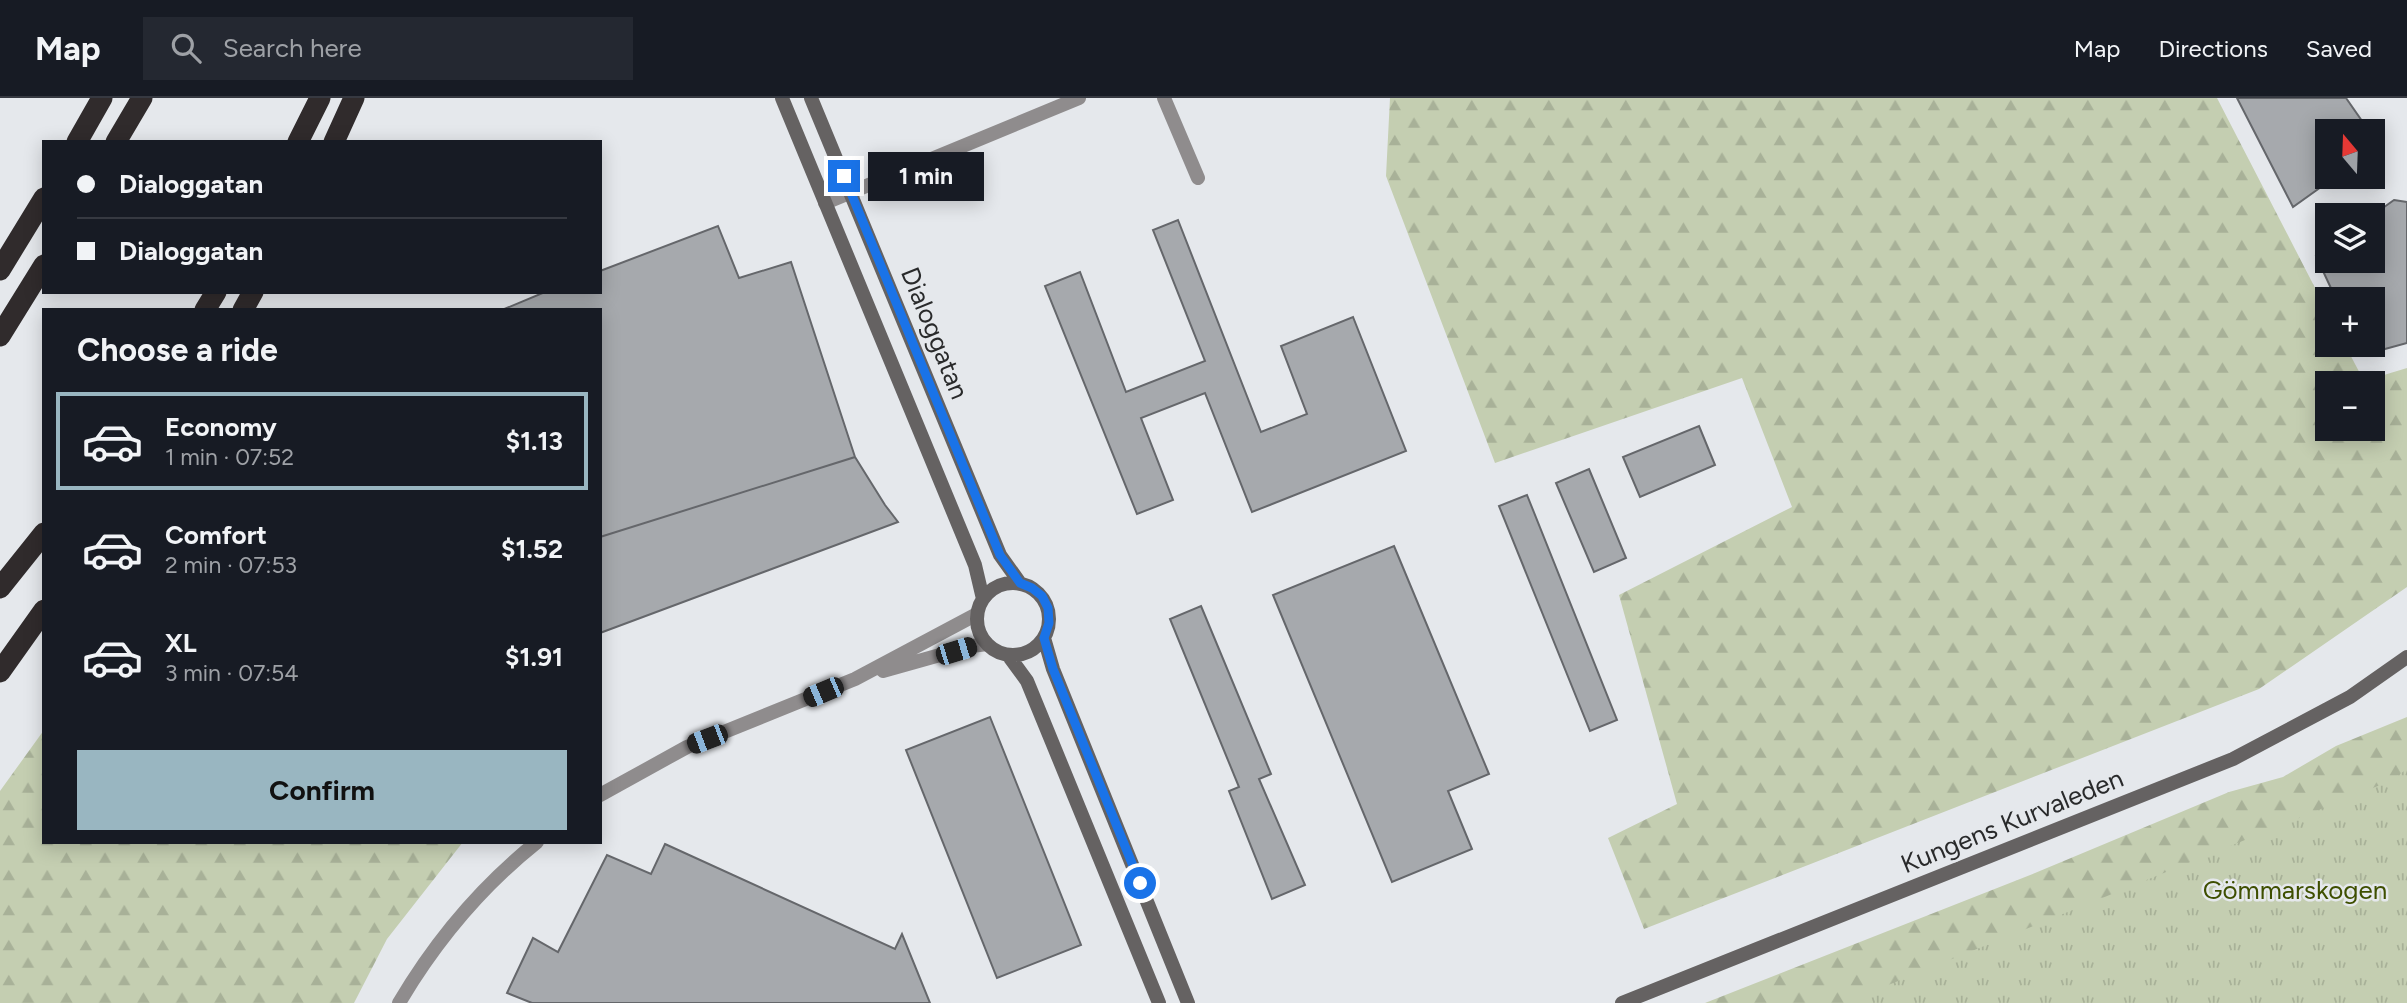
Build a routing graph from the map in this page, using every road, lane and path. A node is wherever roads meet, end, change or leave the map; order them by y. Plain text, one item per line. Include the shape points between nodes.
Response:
1 (102, 98) edge
2 (142, 98) edge
3 (320, 98) edge
4 (354, 98) edge
5 (782, 98) edge
6 (811, 98) edge
7 (1079, 98) edge
8 (1164, 98) edge
9 (78, 140) edge
10 (118, 140) edge
11 (299, 140) edge
12 (335, 140) edge
13 (1198, 178) dead end
14 (850, 192) junction
15 (42, 201) edge
16 (825, 203) junction
17 (42, 268) edge
18 (0, 270) edge
19 (0, 336) edge
20 (42, 536) edge
21 (1020, 583) junction
22 (0, 588) edge
23 (983, 599) junction
24 (42, 613) edge
25 (977, 614) junction
26 (1044, 638) junction
27 (987, 644) junction
28 (1008, 655) junction
29 (2407, 657) edge
30 (0, 672) edge
31 (855, 679) junction
32 (602, 794) edge
33 (535, 844) edge
34 (399, 1003) edge
35 (1159, 1003) edge
36 (1188, 1003) edge
37 (1622, 1003) edge

1 - 9 highway
2 - 10 highway
3 - 11 highway
4 - 12 highway
5 - 16 street, Dialoggatan
6 - 14 street, Dialoggatan
7 - 14 street
8 - 13 street
14 - 16 street
14 - 21 street, Dialoggatan via 1000,555
15 - 18 highway
16 - 23 street, Dialoggatan via 975,565
17 - 19 highway
20 - 22 highway
21 - 23 street via 995,587
21 - 26 street via 1042,596 1048,608
23 - 25 street
24 - 30 highway
25 - 27 street via 980,635
25 - 31 street
26 - 28 street via 1035,648
26 - 36 street
27 - 28 street
27 - 31 street
28 - 35 street via 1027,681
29 - 37 street, Kungens Kurvaleden via 2350,697 2232,759
31 - 32 street via 687,747
33 - 34 street via 471,905

